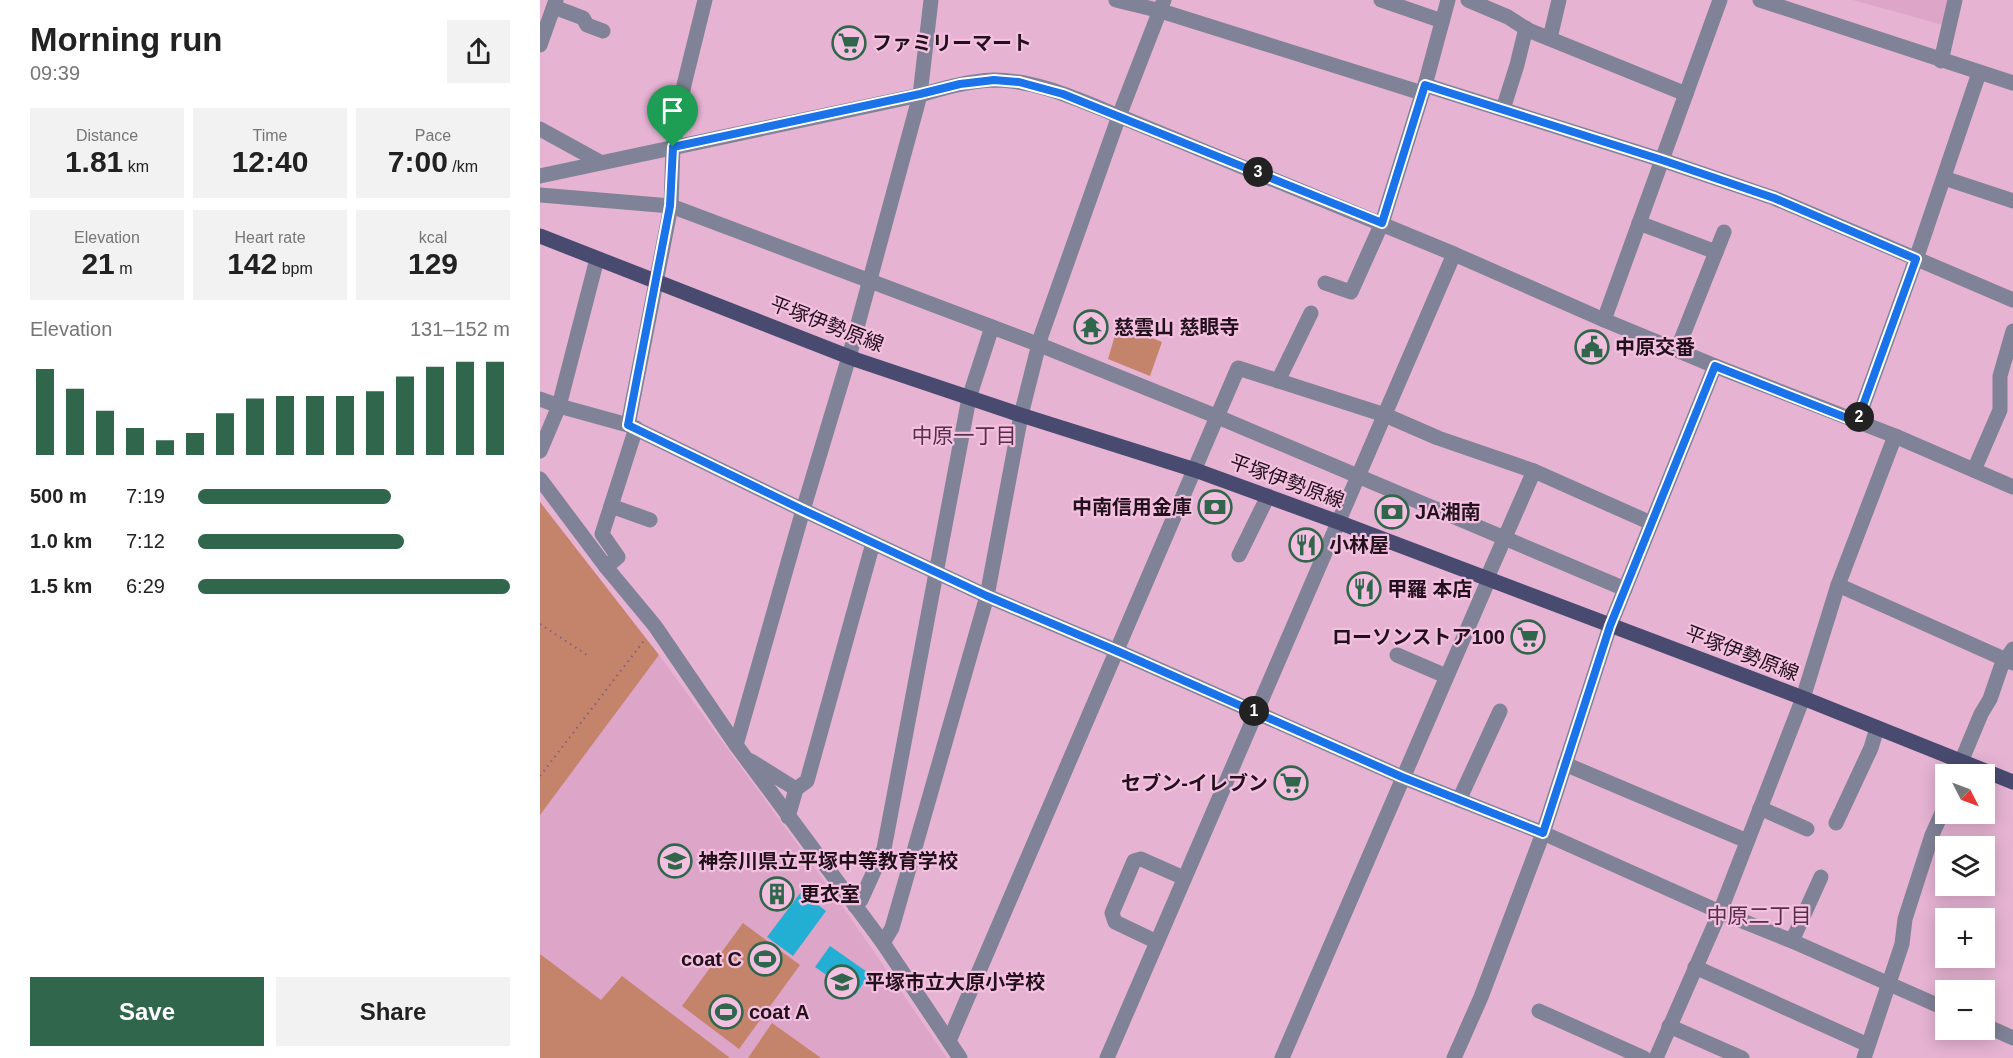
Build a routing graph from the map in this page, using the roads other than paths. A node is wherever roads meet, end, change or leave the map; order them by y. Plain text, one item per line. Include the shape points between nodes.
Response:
1 (705, 0) edge
2 (931, 0) edge
3 (1116, 0) edge
4 (1382, 0) edge
5 (1448, 0) edge
6 (1468, 0) edge
7 (1559, 0) edge
8 (1720, 0) edge
9 (1760, 0) edge
10 (1955, 0) edge
11 (1163, 6) edge
12 (550, 8) edge
13 (1442, 21) junction
14 (1526, 28) junction
15 (603, 31) dead end
16 (1550, 38) junction
17 (540, 45) edge
18 (1941, 61) junction
19 (1978, 73) junction
20 (2013, 83) edge
21 (1423, 89) junction
22 (920, 94) junction
23 (1686, 94) junction
24 (1503, 109) junction
25 (1119, 116) junction
26 (540, 129) edge
27 (673, 147) junction
28 (1662, 160) junction
29 (600, 162) junction
30 (540, 176) edge
31 (1944, 178) junction
32 (540, 195) edge
33 (2013, 201) edge
34 (670, 206) junction
35 (1382, 223) junction
36 (1639, 223) junction
37 (1724, 232) dead end
38 (540, 236) edge
39 (1716, 252) junction
40 (1454, 254) junction
41 (597, 258) junction
42 (1916, 259) junction
43 (657, 280) junction
44 (870, 281) junction
45 (1325, 283) dead end
46 (2013, 300) edge
47 (1311, 313) dead end
48 (1604, 320) junction
49 (992, 327) junction
50 (2013, 330) edge
51 (1040, 345) junction
52 (1677, 350) junction
53 (849, 357) junction
54 (1715, 366) junction
55 (1278, 381) junction
56 (969, 398) junction
57 (540, 399) edge
58 (559, 406) junction
59 (1021, 415) junction
60 (1385, 415) junction
61 (1218, 417) junction
62 (1857, 422) junction
63 (632, 426) junction
64 (1895, 436) junction
65 (540, 451) edge
66 (1195, 470) junction
67 (1974, 470) junction
68 (1534, 471) junction
69 (1358, 476) junction
70 (540, 479) edge
71 (2013, 487) edge
72 (1268, 496) junction
73 (611, 506) junction
74 (803, 510) junction
75 (650, 520) dead end
76 (1338, 522) junction
77 (1651, 523) junction
78 (1504, 538) junction
79 (873, 543) junction
80 (1239, 555) dead end
81 (606, 567) junction
82 (935, 572) junction
83 (1488, 578) junction
84 (1838, 585) junction
85 (1625, 589) junction
86 (987, 596) junction
87 (1610, 626) junction
88 (1117, 651) junction
89 (1396, 655) dead end
90 (2011, 658) edge
91 (1446, 676) junction
92 (1803, 698) junction
93 (1500, 711) dead end
94 (1256, 712) junction
95 (1877, 728) junction
96 (736, 745) junction
97 (746, 758) junction
98 (1565, 764) junction
99 (1951, 764) edge
100 (1961, 764) edge
101 (1402, 777) junction
102 (1995, 777) edge
103 (2013, 782) edge
104 (796, 789) junction
105 (1460, 800) junction
106 (1760, 808) junction
107 (788, 818) junction
108 (1836, 823) dead end
109 (1937, 824) edge
110 (1807, 829) dead end
111 (1543, 833) junction
112 (1747, 841) junction
113 (1821, 877) dead end
114 (1185, 878) junction
115 (855, 906) junction
116 (1720, 912) junction
117 (1792, 941) junction
118 (1157, 942) junction
119 (883, 943) junction
120 (1695, 967) junction
121 (1888, 984) junction
122 (1935, 1004) edge
123 (1539, 1011) dead end
124 (1669, 1026) junction
125 (1995, 1030) edge
126 (2013, 1038) edge
127 (949, 1041) junction
128 (1866, 1051) edge
129 (960, 1058) edge
130 (1107, 1058) edge
131 (1282, 1058) edge
132 (1454, 1058) edge
133 (1644, 1058) edge
134 (1656, 1058) edge
135 (1742, 1058) edge

1 - 27 street
2 - 22 street
3 - 11 street
4 - 13 street
5 - 13 street
6 - 14 street
7 - 16 street
8 - 23 street
9 - 18 street
10 - 18 street
11 - 21 street
11 - 25 street
12 - 15 street via 583,18 587,25
12 - 17 street
13 - 21 street
14 - 16 street
14 - 24 street
16 - 23 street
18 - 19 street
19 - 20 street
19 - 31 street
21 - 24 street
21 - 35 street
22 - 25 street via 960,84 1019,82
22 - 27 street
22 - 44 street
23 - 28 street
24 - 28 street
25 - 35 street
25 - 51 street
26 - 29 street
27 - 29 street
27 - 34 street
28 - 36 street
28 - 42 street via 1774,198
29 - 30 street
31 - 33 street
31 - 42 street
32 - 34 street
34 - 43 street
34 - 44 street
35 - 40 street
35 - 45 street via 1351,292
36 - 39 street
36 - 48 street
37 - 39 street
38 - 41 main road, 平塚伊勢原線
39 - 52 street
40 - 48 street
40 - 60 street
41 - 43 main road, 平塚伊勢原線
41 - 58 street
42 - 46 street
42 - 62 street
43 - 53 main road, 平塚伊勢原線
43 - 63 street
44 - 49 street
44 - 53 street
47 - 55 street
48 - 52 street
49 - 51 street
49 - 56 street
50 - 67 street via 2000,376 2000,410
51 - 59 street
51 - 61 street
52 - 54 street
53 - 56 main road, 平塚伊勢原線
53 - 74 street
54 - 62 street
54 - 77 street
55 - 60 street
55 - 61 street via 1238,368
56 - 59 main road, 平塚伊勢原線
56 - 82 street
57 - 58 street
58 - 63 street
58 - 65 street
59 - 66 main road, 平塚伊勢原線
59 - 86 street
60 - 68 street
60 - 69 street
61 - 66 street
61 - 69 street
62 - 64 street
63 - 73 street
63 - 74 street
64 - 67 street
64 - 84 street
66 - 72 main road, 平塚伊勢原線
66 - 88 street
67 - 71 street
68 - 77 street
68 - 78 street
69 - 76 street
69 - 78 street
70 - 81 street
72 - 76 main road, 平塚伊勢原線
72 - 80 street
73 - 75 street
73 - 81 street via 602,534 618,557
74 - 79 street
74 - 96 street
76 - 83 main road, 平塚伊勢原線
76 - 94 street
77 - 85 street
78 - 83 street
78 - 85 street
79 - 82 street
79 - 104 street via 807,781
81 - 96 street via 655,626
82 - 86 street
82 - 115 street via 884,849
83 - 87 main road, 平塚伊勢原線
83 - 91 street
84 - 90 street
84 - 92 street
85 - 87 street
86 - 88 street
86 - 119 street via 892,927
87 - 92 main road, 平塚伊勢原線
87 - 98 street
88 - 94 street
88 - 127 street
89 - 91 street
90 - 100 street via 2001,668
91 - 101 street
92 - 95 main road, 平塚伊勢原線
92 - 106 street
93 - 105 street
94 - 101 street
94 - 114 street
95 - 99 main road, 平塚伊勢原線
95 - 108 street
96 - 97 street
97 - 104 street
97 - 107 street
98 - 111 street
98 - 112 street
101 - 105 street
101 - 131 street
102 - 103 main road, 平塚伊勢原線
104 - 107 street
105 - 111 street
106 - 110 street
106 - 112 street
107 - 115 street
109 - 121 street
111 - 116 street
111 - 132 street
112 - 116 street
113 - 117 street
114 - 118 street
114 - 118 street via 1141,859 1134,861 1112,913 1115,922
115 - 119 street
116 - 117 street
116 - 120 street
117 - 121 street
118 - 130 street
119 - 127 street
120 - 124 street
120 - 128 street
121 - 122 street
121 - 128 street
123 - 133 street
124 - 134 street
124 - 135 street
125 - 126 street
127 - 129 street

